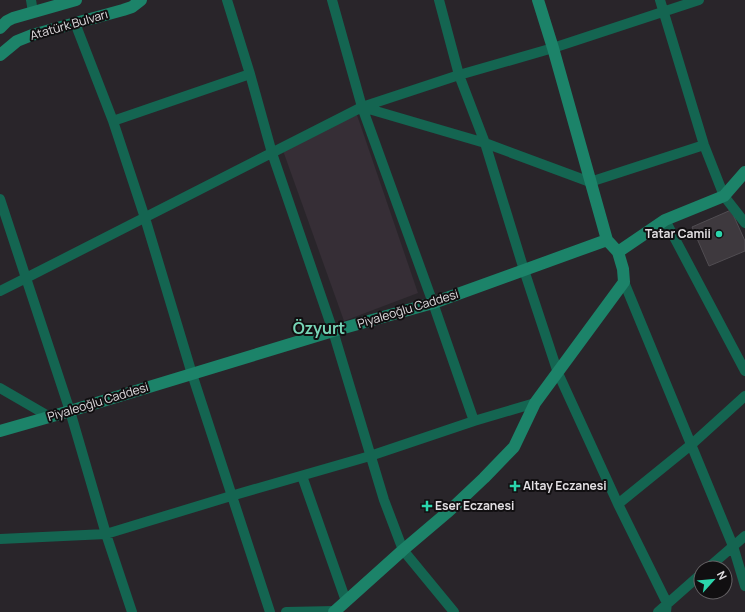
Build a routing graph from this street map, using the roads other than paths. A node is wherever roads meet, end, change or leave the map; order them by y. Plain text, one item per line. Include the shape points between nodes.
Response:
1 (76, 0) edge
2 (141, 0) edge
3 (227, 0) edge
4 (332, 0) edge
5 (439, 0) edge
6 (538, 0) edge
7 (660, 0) edge
8 (699, 0) edge
9 (32, 6) edge
10 (664, 11) junction
11 (75, 23) junction
12 (0, 28) edge
13 (0, 32) edge
14 (13, 44) junction
15 (553, 48) junction
16 (0, 55) edge
17 (250, 74) junction
18 (459, 75) junction
19 (362, 107) junction
20 (113, 121) junction
21 (485, 142) junction
22 (704, 145) junction
23 (272, 153) junction
24 (745, 172) edge
25 (590, 182) junction
26 (724, 196) junction
27 (0, 199) edge
28 (145, 218) junction
29 (665, 220) junction
30 (745, 223) edge
31 (607, 240) junction
32 (618, 252) junction
33 (524, 270) junction
34 (26, 278) junction
35 (624, 282) junction
36 (0, 291) edge
37 (433, 303) junction
38 (333, 331) junction
39 (745, 371) edge
40 (558, 373) junction
41 (192, 374) junction
42 (0, 388) edge
43 (745, 396) edge
44 (535, 403) junction
45 (70, 411) junction
46 (50, 417) junction
47 (474, 421) junction
48 (0, 431) edge
49 (692, 444) junction
50 (370, 456) junction
51 (302, 476) junction
52 (231, 496) junction
53 (618, 504) junction
54 (106, 534) junction
55 (745, 536) edge
56 (0, 539) edge
57 (733, 546) junction
58 (403, 550) junction
59 (717, 560) edge
60 (693, 582) edge
61 (745, 586) edge
62 (346, 601) junction
63 (666, 608) edge
64 (132, 612) edge
65 (270, 612) edge
66 (286, 612) edge
67 (334, 612) edge
68 (454, 612) edge
69 (658, 612) edge

1 - 9 street, Atatürk Bulvarı
2 - 11 street, Atatürk Bulvarı via 132,7
3 - 17 street
4 - 19 street
5 - 18 street
6 - 15 street
7 - 10 street
8 - 10 street
9 - 12 street, Atatürk Bulvarı
10 - 15 street
10 - 22 street
11 - 14 street, Atatürk Bulvarı via 32,35
11 - 20 street
13 - 14 street
14 - 16 street, Atatürk Bulvarı
15 - 18 street
15 - 25 street
17 - 20 street
17 - 23 street
18 - 19 street
18 - 21 street
19 - 21 street
19 - 23 street
19 - 37 street
20 - 28 street
21 - 25 street
21 - 33 street
22 - 25 street
22 - 26 street
23 - 28 street
23 - 38 street
24 - 26 street
25 - 31 street
26 - 29 street
26 - 30 street
27 - 34 street
28 - 34 street
28 - 41 street
29 - 32 street
29 - 39 street
31 - 32 street
31 - 33 street, Piyaleoğlu Caddesi
32 - 35 street
33 - 37 street, Piyaleoğlu Caddesi
33 - 40 street
34 - 36 street
34 - 45 street
35 - 40 street
35 - 49 street
37 - 38 street, Piyaleoğlu Caddesi
37 - 47 street
38 - 41 street, Piyaleoğlu Caddesi
38 - 50 street
40 - 44 street
40 - 53 street
41 - 45 street, Piyaleoğlu Caddesi
41 - 52 street
42 - 46 street
43 - 49 street
44 - 47 street
44 - 58 street via 514,447 449,512
45 - 46 street, Piyaleoğlu Caddesi
45 - 54 street
46 - 48 street, Piyaleoğlu Caddesi
47 - 50 street
49 - 53 street
49 - 57 street
50 - 51 street
50 - 58 street
51 - 52 street
51 - 62 street
52 - 54 street
52 - 65 street
53 - 63 street
54 - 56 street
54 - 64 street
55 - 57 street
57 - 59 street
57 - 61 street
58 - 62 street
58 - 68 street
60 - 63 street
62 - 67 street
63 - 69 street
66 - 67 street

